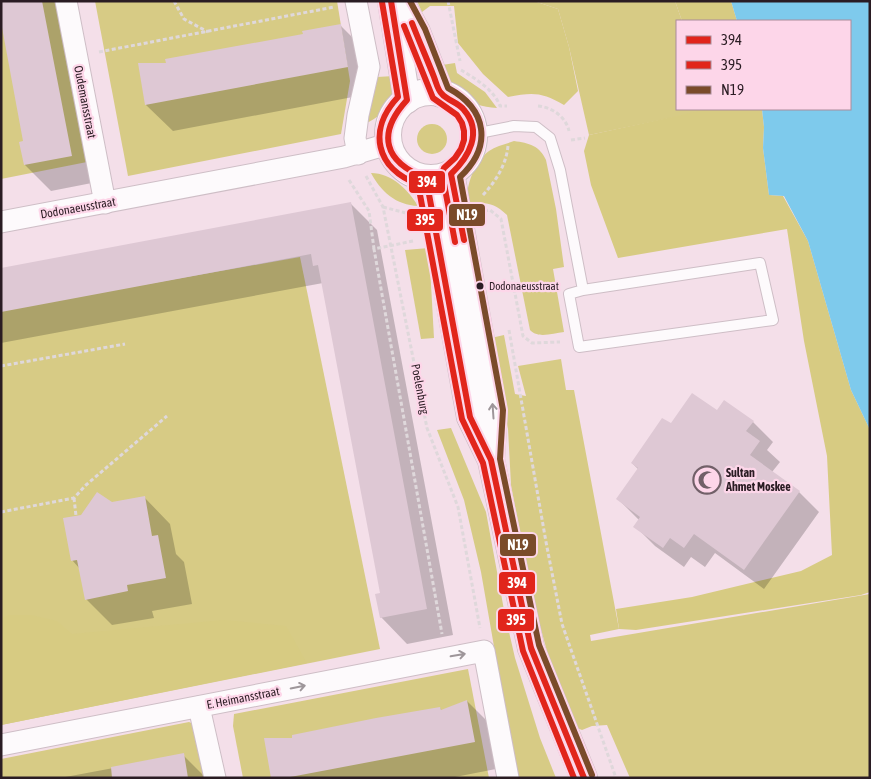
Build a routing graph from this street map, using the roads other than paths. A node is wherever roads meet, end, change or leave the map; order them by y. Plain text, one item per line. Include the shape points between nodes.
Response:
1 (66, 1) edge
2 (391, 1) edge
3 (400, 1) edge
4 (356, 2) edge
5 (441, 94) junction
6 (407, 100) junction
7 (474, 134) junction
8 (388, 144) junction
9 (358, 154) junction
10 (438, 176) junction
11 (105, 203) junction
12 (1, 222) edge
13 (583, 290) junction
14 (199, 707) junction
15 (1, 745) edge
16 (214, 778) edge
17 (508, 778) edge
18 (584, 778) edge

1 - 11 street, Oudemansstraat
2 - 6 street
3 - 5 street via 417,32
4 - 9 street via 369,67 358,116
5 - 6 street via 416,95
5 - 7 street via 464,108
6 - 8 street via 396,109 390,120
7 - 10 street via 468,157 460,166
7 - 13 lane via 514,126 536,127 550,138 560,170
8 - 9 street, Dodonaeusstraat
8 - 10 street via 398,163 415,176
9 - 11 street, Dodonaeusstraat
10 - 18 street via 438,238 470,417 491,460 531,648
11 - 12 street, Dodonaeusstraat
13 - 13 lane via 569,294 579,347 773,320 760,263
14 - 15 street, E. Heimansstraat
14 - 16 street
14 -> 17 street, E. Heimansstraat via 484,651

